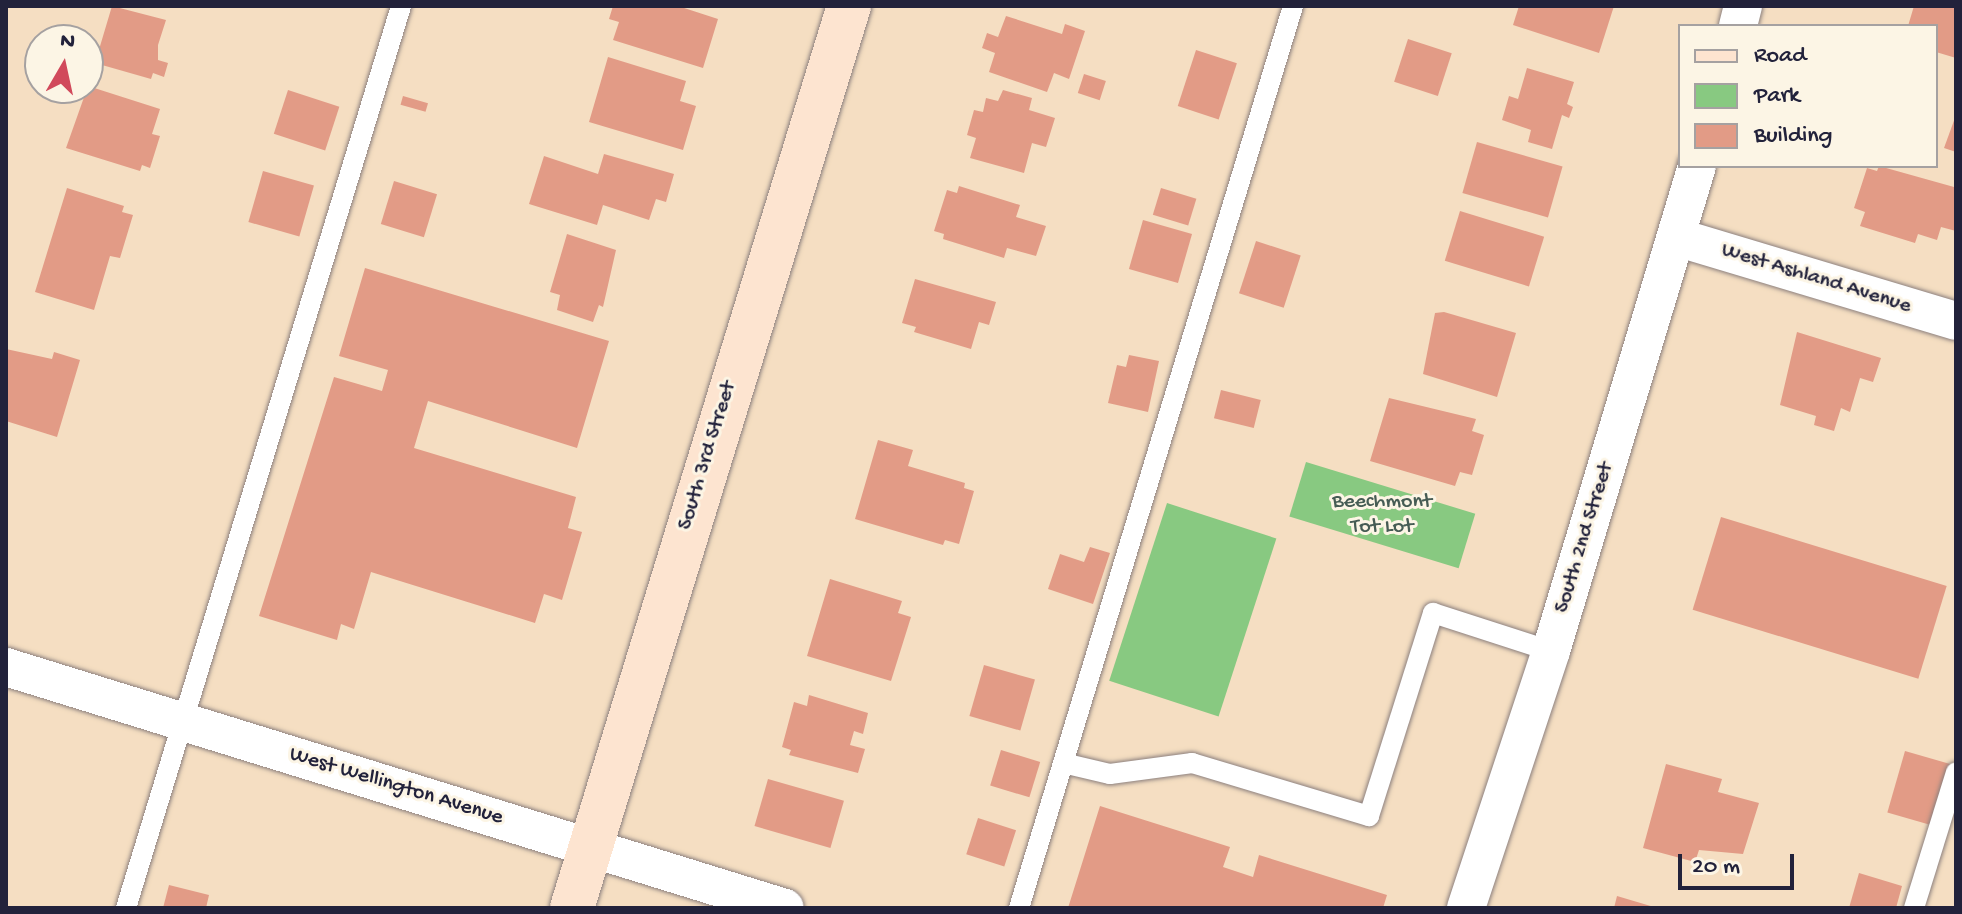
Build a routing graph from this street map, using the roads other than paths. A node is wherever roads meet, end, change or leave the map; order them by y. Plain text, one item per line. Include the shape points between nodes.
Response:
1 (401, 6) edge
2 (849, 6) edge
3 (1293, 6) edge
4 (1696, 168) edge
5 (1676, 237) junction
6 (1956, 321) edge
7 (1551, 651) junction
8 (6, 667) edge
9 (181, 721) junction
10 (1063, 763) junction
11 (1956, 772) edge
12 (590, 848) junction
13 (126, 908) edge
14 (572, 908) edge
15 (785, 908) edge
16 (1019, 908) edge
17 (1466, 908) edge
18 (1914, 908) edge

1 - 9 lane
2 - 12 main road, South 3rd Street
3 - 10 lane
4 - 5 street, South 2nd Street
5 - 6 street, West Ashland Avenue
5 - 7 street, South 2nd Street
7 - 10 lane via 1433,613 1369,816 1192,763 1110,774
7 - 17 street, South 2nd Street
8 - 9 street, West Wellington Avenue
9 - 12 street, West Wellington Avenue
9 - 13 lane
10 - 16 lane
11 - 18 lane
12 - 14 main road, South 3rd Street
12 - 15 street, West Wellington Avenue

